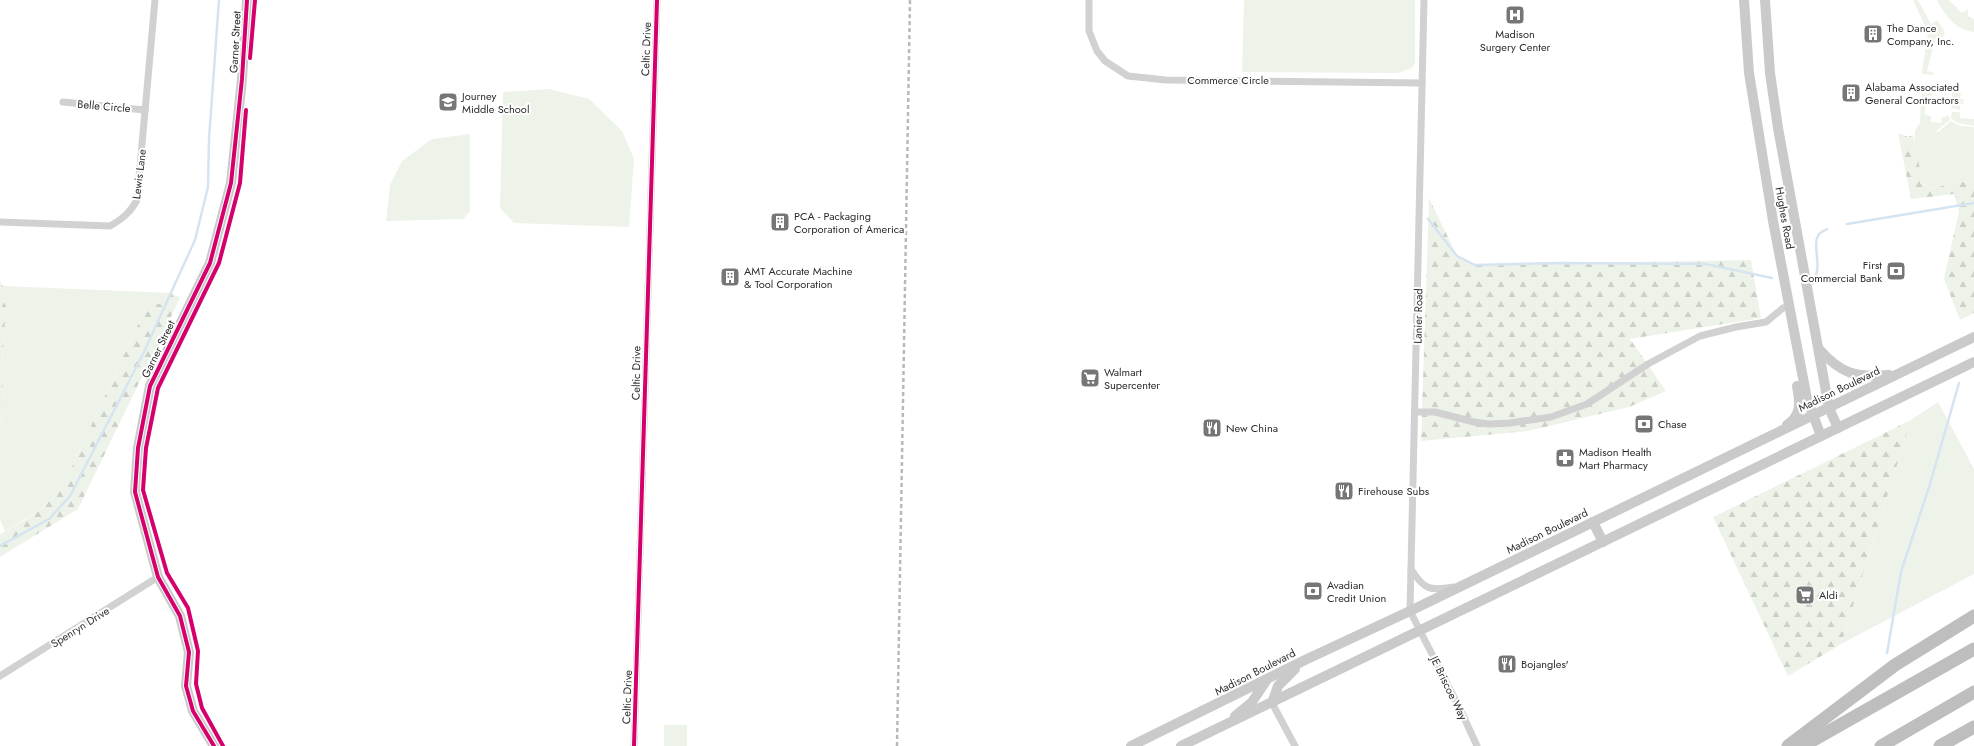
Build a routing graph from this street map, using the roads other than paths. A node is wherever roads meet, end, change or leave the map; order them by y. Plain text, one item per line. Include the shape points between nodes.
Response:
1 (155, 0) edge
2 (247, 0) edge
3 (657, 0) edge
4 (1089, 0) edge
5 (1424, 0) edge
6 (1744, 0) edge
7 (1764, 0) edge
8 (1422, 83) junction
9 (63, 102) dead end
10 (145, 110) junction
11 (0, 222) edge
12 (1776, 236) junction
13 (1783, 308) junction
14 (1974, 337) edge
15 (1819, 348) junction
16 (1974, 362) edge
17 (1895, 375) junction
18 (1829, 408) junction
19 (1415, 412) junction
20 (1812, 416) junction
21 (1838, 428) junction
22 (1776, 434) junction
23 (1821, 436) junction
24 (1593, 522) junction
25 (1603, 542) junction
26 (1410, 569) junction
27 (158, 577) junction
28 (1462, 586) junction
29 (1410, 611) junction
30 (1974, 616) edge
31 (1421, 630) junction
32 (1974, 649) edge
33 (1305, 660) junction
34 (0, 676) edge
35 (1266, 681) junction
36 (1974, 692) edge
37 (1272, 703) junction
38 (1220, 727) junction
39 (1974, 728) edge
40 (214, 746) edge
41 (634, 746) edge
42 (1131, 746) edge
43 (1181, 746) edge
44 (1295, 746) edge
45 (1477, 746) edge
46 (1788, 746) edge
47 (1803, 746) edge
48 (1881, 746) edge
49 (1940, 746) edge

1 - 10 street, Lewis Lane
2 - 27 main road, Garner Street via 231,183 210,263 150,386 138,448 135,492
3 - 41 street, Celtic Drive
4 - 8 street, Commerce Circle via 1088,31 1097,51 1105,61 1128,76 1166,80
5 - 8 street, Lanier Road
6 - 12 main road, Hughes Road via 1751,93
7 - 15 main road, Hughes Road via 1778,128
8 - 19 street, Lanier Road
9 - 10 street, Belle Circle
10 - 11 street, Lewis Lane via 137,200 132,210 122,219 110,226
12 - 13 main road
12 - 20 main road, Hughes Road
13 - 19 street via 1766,322 1700,336 1648,364 1587,404 1551,417 1489,424 1435,412
13 - 22 main road via 1800,405 1796,417
14 - 17 main road, Madison Boulevard
15 - 17 main road via 1831,362 1844,371 1858,376
15 - 18 main road, Hughes Road
16 - 21 main road
17 - 18 main road, Madison Boulevard
18 - 20 main road, Madison Boulevard
18 - 21 main road, Hughes Road
19 - 26 street, Lanier Road
20 - 22 main road, Madison Boulevard
20 - 23 main road, Hughes Road
21 - 23 main road
22 - 24 main road, Madison Boulevard
23 - 25 main road
24 - 25 main road
24 - 28 main road, Madison Boulevard
25 - 31 main road
26 - 28 street via 1423,586 1430,589
26 - 29 street, Lanier Road
27 - 34 street, Spenryn Drive
27 - 40 main road, Garner Street via 180,616 189,652 186,686 193,710
28 - 29 main road, Madison Boulevard
29 - 31 street
29 - 33 main road, Madison Boulevard
30 - 46 highway via 1895,665
31 - 37 main road
31 - 45 street, JE Briscoe Way
32 - 47 highway
33 - 35 main road, Madison Boulevard
33 - 37 main road via 1278,686
35 - 38 main road via 1252,702
35 - 42 main road, Madison Boulevard
36 - 48 highway
37 - 38 main road
37 - 44 street
38 - 43 main road
39 - 49 highway

